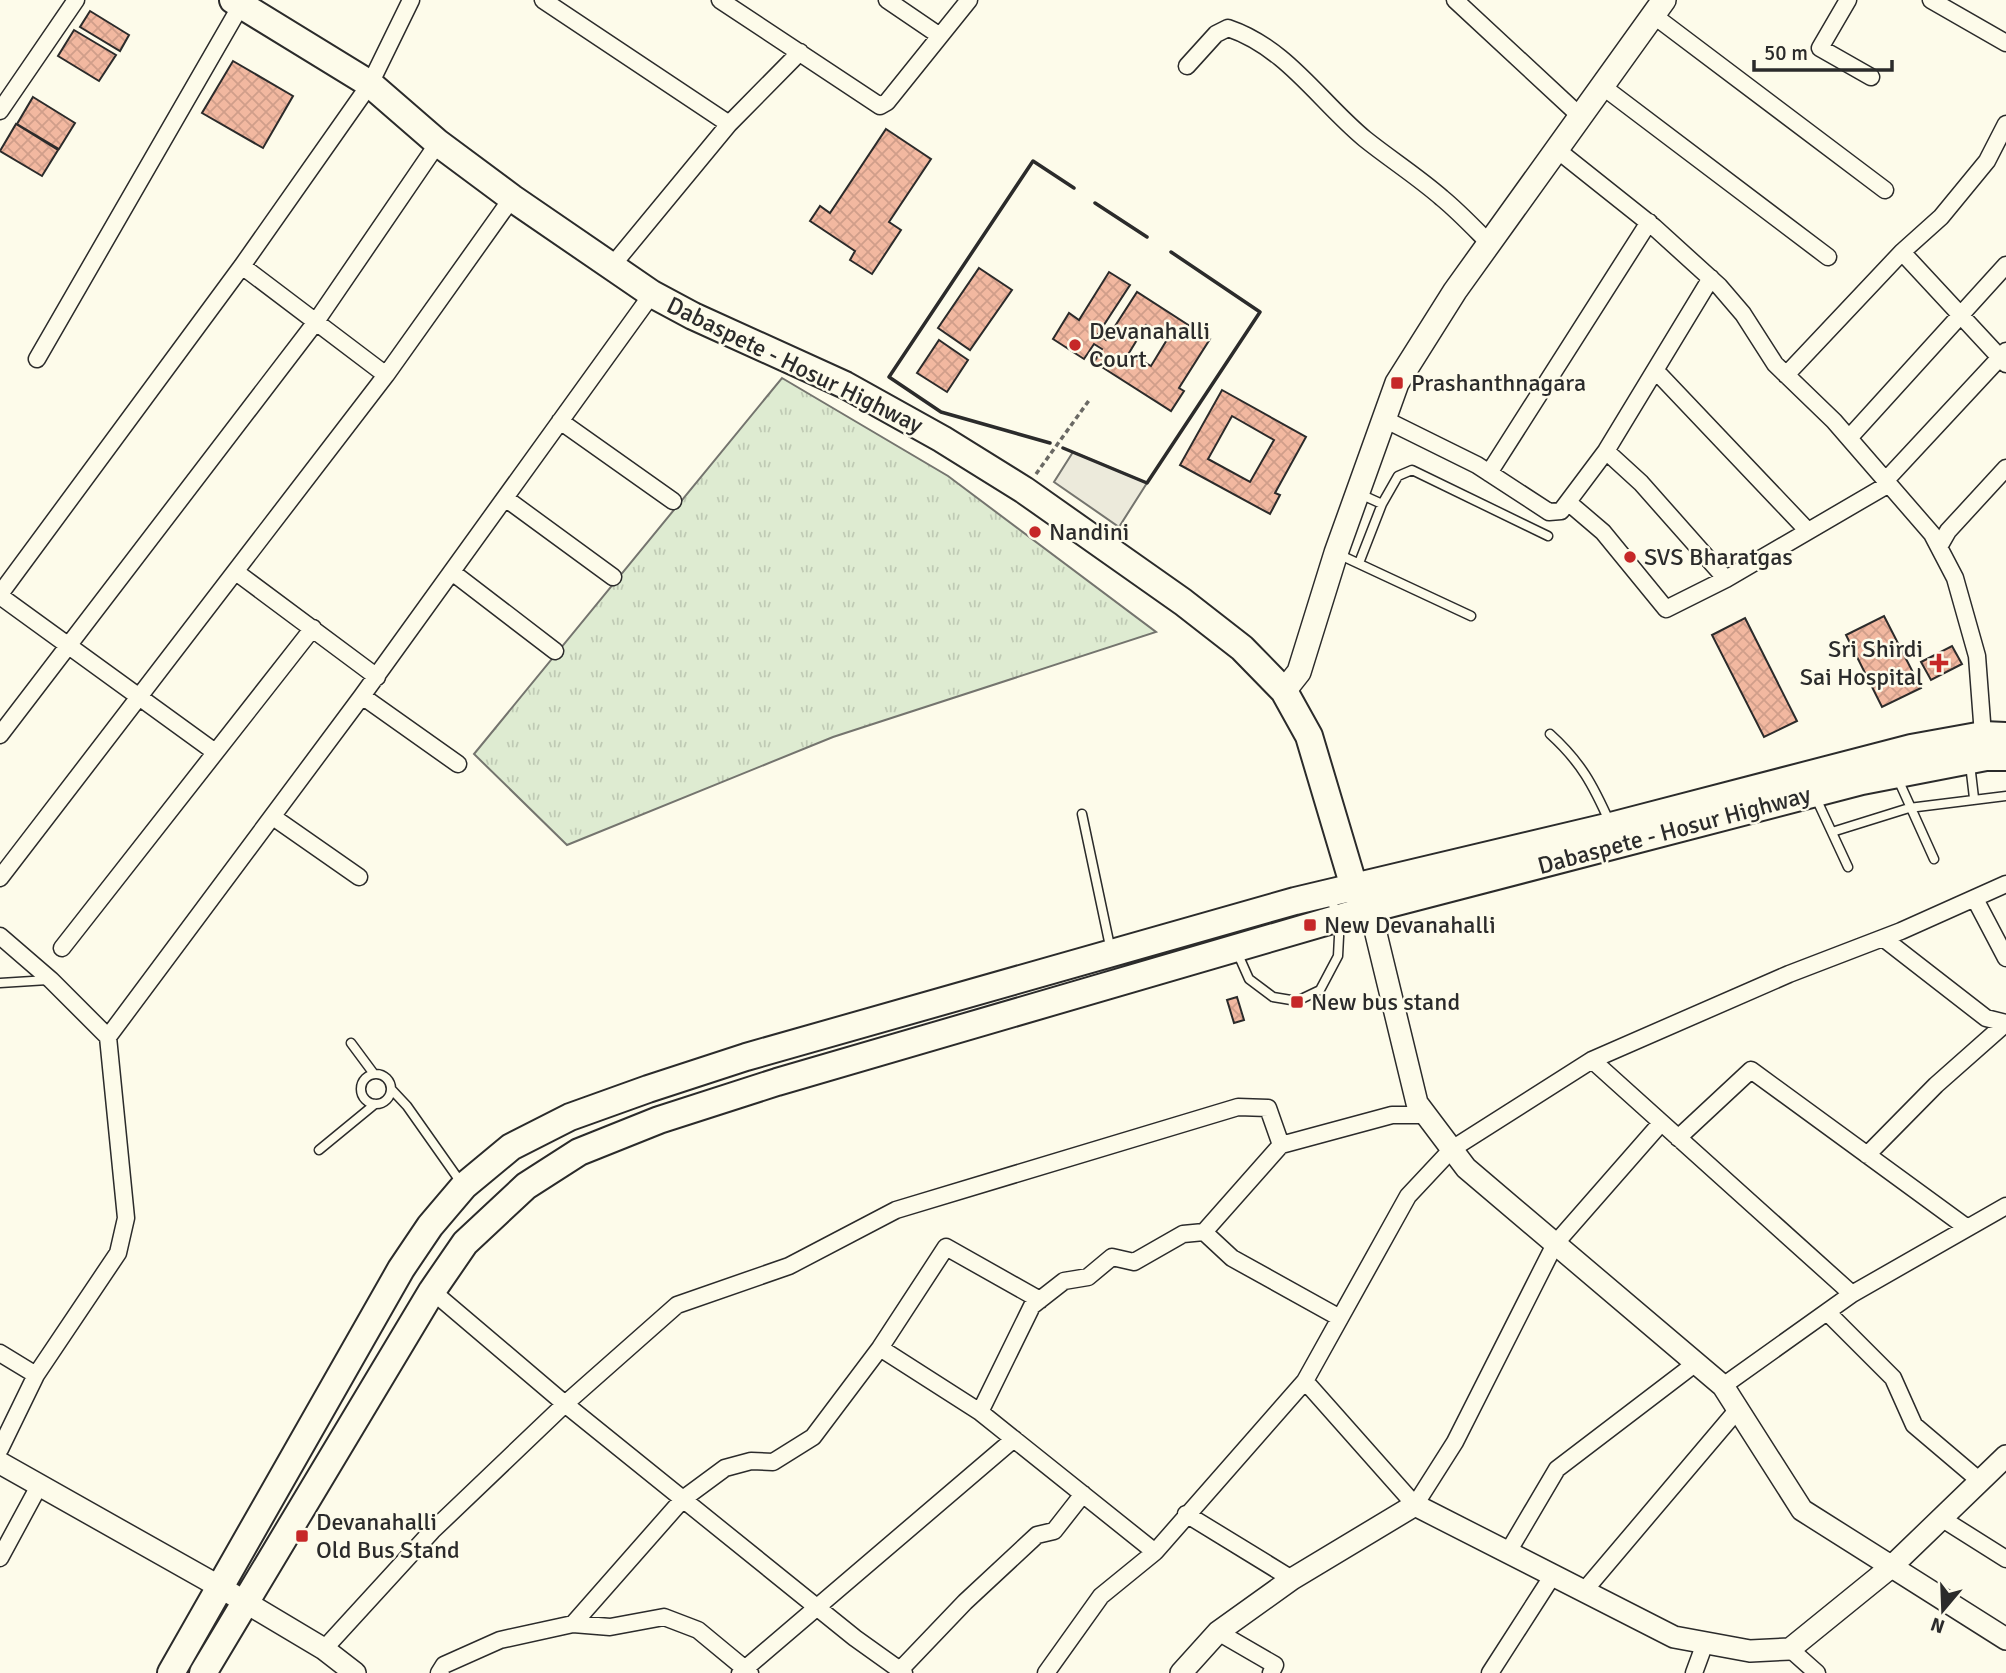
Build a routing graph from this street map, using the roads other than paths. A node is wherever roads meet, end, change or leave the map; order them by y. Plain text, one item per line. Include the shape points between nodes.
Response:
1 (76, 0) edge
2 (411, 0) edge
3 (543, 0) edge
4 (720, 0) edge
5 (887, 0) edge
6 (969, 0) edge
7 (1455, 0) edge
8 (1847, 0) edge
9 (1931, 0) edge
10 (240, 1) edge
11 (1658, 8) edge
12 (940, 36) junction
13 (2006, 43) edge
14 (800, 52) junction
15 (1187, 66) dead end
16 (1871, 77) dead end
17 (370, 84) junction
18 (1602, 86) junction
19 (0, 111) edge
20 (1580, 116) junction
21 (729, 124) junction
22 (2006, 124) edge
23 (438, 143) junction
24 (1556, 149) junction
25 (1885, 190) dead end
26 (512, 198) junction
27 (1649, 222) junction
28 (1489, 243) junction
29 (1902, 252) junction
30 (1828, 257) dead end
31 (2006, 265) edge
32 (242, 266) junction
33 (611, 267) junction
34 (1711, 278) junction
35 (652, 294) junction
36 (1960, 315) junction
37 (315, 323) junction
38 (2004, 358) edge
39 (37, 359) dead end
40 (1656, 371) junction
41 (386, 375) junction
42 (1786, 375) junction
43 (1384, 419) junction
44 (560, 421) junction
45 (1849, 438) junction
46 (1606, 452) junction
47 (2006, 468) edge
48 (1489, 473) junction
49 (1888, 482) junction
50 (1358, 493) junction
51 (505, 498) junction
52 (673, 501) dead end
53 (1382, 503) junction
54 (1569, 503) junction
55 (1807, 530) junction
56 (1548, 536) dead end
57 (1940, 545) junction
58 (1336, 553) junction
59 (1359, 564) junction
60 (236, 572) junction
61 (452, 572) junction
62 (613, 578) dead end
63 (1726, 579) junction
64 (0, 595) edge
65 (1471, 616) dead end
66 (313, 628) junction
67 (69, 646) junction
68 (555, 651) dead end
69 (377, 677) junction
70 (1284, 691) junction
71 (362, 696) junction
72 (141, 698) junction
73 (1550, 734) dead end
74 (0, 735) edge
75 (1990, 749) edge
76 (215, 752) junction
77 (458, 764) dead end
78 (1896, 775) junction
79 (1814, 793) junction
80 (2006, 796) edge
81 (1974, 798) junction
82 (1909, 808) junction
83 (1082, 814) dead end
84 (273, 817) junction
85 (1611, 826) junction
86 (1832, 832) junction
87 (1934, 859) dead end
88 (1848, 867) dead end
89 (359, 877) dead end
90 (0, 878) edge
91 (2006, 884) edge
92 (1354, 887) junction
93 (1327, 894) junction
94 (1975, 899) junction
95 (1370, 909) junction
96 (1340, 917) junction
97 (0, 936) edge
98 (1883, 938) junction
99 (62, 947) dead end
100 (1235, 947) junction
101 (1111, 954) junction
102 (2006, 958) edge
103 (51, 980) junction
104 (0, 983) edge
105 (108, 1037) junction
106 (351, 1043) dead end
107 (1592, 1060) junction
108 (374, 1074) junction
109 (392, 1090) junction
110 (375, 1104) junction
111 (1426, 1115) junction
112 (1661, 1123) junction
113 (1678, 1138) junction
114 (1281, 1145) junction
115 (1452, 1149) junction
116 (319, 1150) dead end
117 (1867, 1155) junction
118 (464, 1186) junction
119 (2006, 1206) edge
120 (1966, 1227) junction
121 (1204, 1232) junction
122 (1555, 1244) junction
123 (432, 1291) junction
124 (1852, 1294) junction
125 (1040, 1300) junction
126 (1827, 1312) junction
127 (1340, 1318) junction
128 (880, 1348) junction
129 (0, 1353) edge
130 (1696, 1363) junction
131 (36, 1375) junction
132 (1305, 1381) junction
133 (1723, 1386) junction
134 (565, 1404) junction
135 (1739, 1408) junction
136 (979, 1412) junction
137 (1014, 1439) junction
138 (0, 1449) edge
139 (2006, 1456) edge
140 (0, 1463) edge
141 (1980, 1481) junction
142 (40, 1484) junction
143 (1083, 1494) junction
144 (682, 1499) junction
145 (1415, 1505) junction
146 (1186, 1514) junction
147 (1941, 1518) junction
148 (1155, 1552) junction
149 (1508, 1552) junction
150 (0, 1558) edge
151 (2006, 1559) edge
152 (1891, 1567) junction
153 (1553, 1575) junction
154 (1292, 1579) junction
155 (220, 1587) junction
156 (1584, 1591) junction
157 (244, 1604) junction
158 (816, 1606) junction
159 (573, 1624) junction
160 (1218, 1632) junction
161 (2006, 1639) edge
162 (1706, 1643) junction
163 (324, 1649) junction
164 (1790, 1649) junction
165 (745, 1671) edge
166 (902, 1672) edge
167 (171, 1673) edge
168 (203, 1673) edge
169 (355, 1673) edge
170 (439, 1673) edge
171 (1046, 1673) edge
172 (1181, 1673) edge
173 (1271, 1673) edge
174 (1490, 1673) edge
175 (1694, 1673) edge
176 (1817, 1673) edge

1 - 19 street
2 - 17 street
3 - 21 street
4 - 14 street
5 - 12 street
6 - 12 street
7 - 20 street
8 - 16 street via 1821,48
9 - 13 street
10 - 17 main road, Dabaspete - Hosur Highway
10 - 39 street
11 - 18 main road
11 - 25 street
12 - 14 street via 880,106
14 - 21 street
15 - 28 street via 1216,34 1228,28 1260,43 1296,69 1365,138 1442,197
17 - 23 main road, Dabaspete - Hosur Highway
17 - 32 street
18 - 20 main road
18 - 30 street
20 - 24 main road
21 - 33 street
22 - 29 street via 1987,161 1963,191
23 - 26 main road, Dabaspete - Hosur Highway
23 - 37 street
24 - 27 street
24 - 28 main road
26 - 33 main road, Dabaspete - Hosur Highway
26 - 41 street
27 - 34 street
27 - 48 street
28 - 43 main road via 1397,383
29 - 36 street
29 - 42 street
31 - 36 street
32 - 37 street
32 - 64 street
33 - 35 main road, Dabaspete - Hosur Highway
34 - 40 street
34 - 42 street
35 - 44 street
35 - 70 main road, Dabaspete - Hosur Highway via 845,385 1024,490 1233,640
36 - 38 street
36 - 45 street
37 - 41 street
37 - 67 street
38 - 49 street
40 - 46 street
40 - 55 street
41 - 60 street
42 - 45 street
43 - 48 street
43 - 50 main road
44 - 51 street
44 - 52 street
45 - 49 street
46 - 54 street
46 - 63 street via 1641,483
47 - 57 street
48 - 54 street via 1549,512 1561,511
49 - 55 street
49 - 57 street
50 - 53 lane
50 - 58 main road
51 - 61 street
51 - 62 street
53 - 56 lane via 1398,476 1412,470
53 - 59 lane
54 - 63 street via 1603,533 1666,609
55 - 63 street
57 - 75 street via 1955,578 1977,656
58 - 59 lane
58 - 70 main road via 1298,672
59 - 65 lane
60 - 66 street
60 - 72 street
61 - 68 street
61 - 69 street
64 - 67 street
66 - 69 street
66 - 76 street
67 - 72 street
67 - 74 street
69 - 71 street
70 - 92 main road, Dabaspete - Hosur Highway via 1309,736
71 - 77 street
71 - 84 street
72 - 76 street
72 - 90 street
73 - 85 lane via 1584,769
75 - 78 main road, Dabaspete - Hosur Highway
75 - 81 lane
75 - 85 main road, Dabaspete - Hosur Highway via 1911,748
76 - 99 street
78 - 79 main road, Dabaspete - Hosur Highway
78 - 82 lane
79 - 86 lane
79 - 95 main road, Dabaspete - Hosur Highway
80 - 81 lane
81 - 82 lane
82 - 86 lane
82 - 87 lane
83 - 101 lane
84 - 89 street
84 - 105 street
85 - 92 main road, Dabaspete - Hosur Highway
86 - 88 lane
91 - 94 street
92 - 93 main road
92 - 95 main road, Dabaspete - Hosur Highway
93 - 96 lane
93 - 101 main road
94 - 98 street
94 - 102 street
95 - 96 main road
95 - 111 street via 1417,1102
96 - 100 main road
96 - 100 lane via 1338,956 1320,990 1297,1001 1273,997 1249,979
97 - 103 street
98 - 107 street
98 - 117 street via 1986,1017 2006,1023
100 - 123 main road via 777,1082 659,1120 579,1152 526,1186 494,1214 465,1243
101 - 118 main road via 648,1089 570,1117 511,1147
103 - 104 lane
103 - 105 street
105 - 131 street via 126,1218 118,1253
106 - 108 lane
107 - 112 street
107 - 115 street
108 - 109 lane via 387,1078
108 - 110 lane via 365,1079 361,1092
109 - 110 lane via 388,1099
109 - 118 lane
110 - 116 lane
111 - 114 street via 1392,1115
111 - 115 street
112 - 113 street
112 - 122 street
113 - 117 street via 1751,1070
113 - 124 street
114 - 121 street
114 - 134 street via 1268,1108 1238,1107 896,1210 789,1266 677,1306
115 - 122 street via 1466,1168
115 - 127 street via 1408,1196
117 - 120 street
118 - 155 main road via 401,1269
119 - 120 street
120 - 124 street
121 - 125 street via 1183,1234 1134,1262 1112,1258 1088,1277 1064,1281
121 - 127 street via 1232,1258
122 - 130 street
122 - 145 street via 1455,1442
123 - 134 street
123 - 157 main road
124 - 126 street
125 - 128 street via 946,1247
125 - 136 street via 1032,1306
126 - 133 street
126 - 141 street via 1893,1378 1914,1425
127 - 132 street
128 - 136 street
128 - 144 street via 813,1437 773,1462 751,1461 725,1468
129 - 131 street
130 - 133 street
130 - 149 street via 1557,1469
131 - 138 street
132 - 145 street
132 - 146 street
133 - 135 street
134 - 144 street
134 - 163 street via 432,1531
135 - 152 street via 1802,1510
135 - 156 street
136 - 137 street
137 - 143 street
137 - 158 street
139 - 141 street
140 - 142 street
141 - 147 street
142 - 150 street
142 - 155 street
143 - 148 street
143 - 166 street via 1054,1531 1037,1535 965,1602
144 - 158 street
144 - 159 street
145 - 149 street
145 - 154 street
146 - 148 street
146 - 154 street
147 - 151 street
147 - 152 street
148 - 171 street via 1101,1597
149 - 153 street
152 - 161 street
152 - 164 street
153 - 156 street
153 - 174 street
154 - 160 street
155 - 157 street
155 - 167 main road
156 - 162 street via 1674,1637
157 - 163 street
157 - 168 main road
158 - 165 street
158 - 166 street
159 - 165 street via 610,1627 663,1617 698,1630
159 - 170 street via 500,1640 444,1665
160 - 172 street
160 - 173 street via 1275,1665
162 - 164 street via 1750,1651
162 - 175 street
163 - 169 street
164 - 176 street

